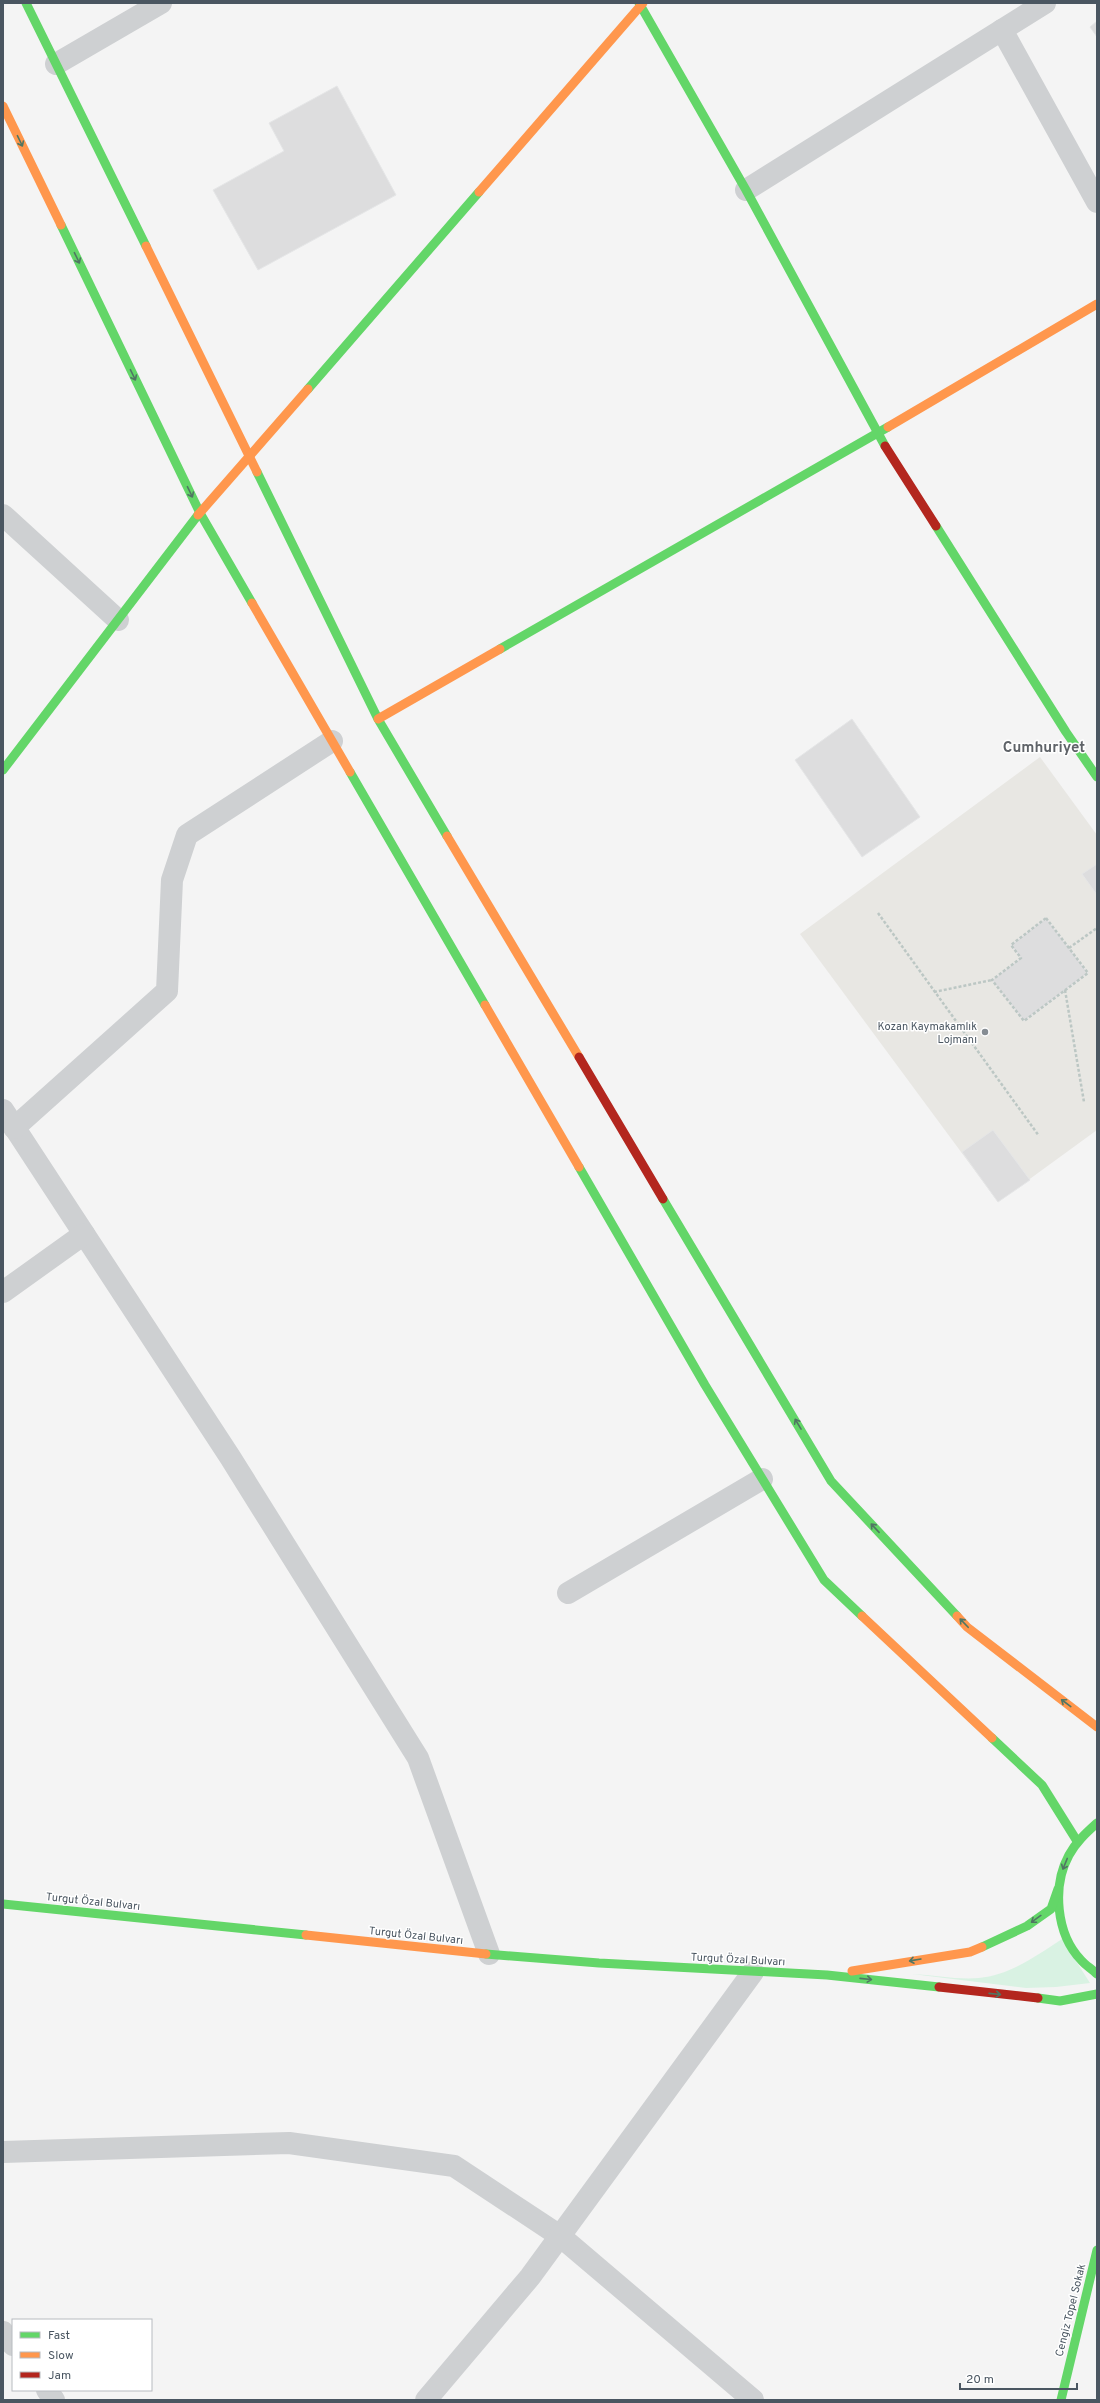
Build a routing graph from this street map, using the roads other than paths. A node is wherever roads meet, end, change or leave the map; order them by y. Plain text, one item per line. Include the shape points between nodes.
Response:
1 (26, 3) edge
2 (161, 3) edge
3 (1045, 3) edge
4 (640, 4) edge
5 (1002, 30) junction
6 (56, 64) junction
7 (3, 106) edge
8 (746, 190) junction
9 (1097, 202) edge
10 (1097, 304) edge
11 (877, 433) junction
12 (248, 458) junction
13 (200, 513) junction
14 (3, 515) edge
15 (118, 620) junction
16 (378, 719) junction
17 (332, 740) junction
18 (3, 770) edge
19 (1097, 777) edge
20 (9, 1119) edge
21 (84, 1234) junction
22 (3, 1292) edge
23 (762, 1479) junction
24 (568, 1593) dead end
25 (1097, 1727) edge
26 (1097, 1823) edge
27 (1078, 1841) junction
28 (1058, 1889) junction
29 (3, 1904) edge
30 (489, 1954) junction
31 (753, 1972) junction
32 (1097, 1974) edge
33 (827, 1975) junction
34 (1097, 1994) edge
35 (3, 2152) edge
36 (560, 2236) junction
37 (1097, 2250) edge
38 (3, 2332) edge
39 (12, 2344) edge
40 (48, 2391) edge
41 (54, 2400) edge
42 (426, 2400) edge
43 (753, 2400) edge
44 (1061, 2400) edge

1 - 6 main road
2 - 6 street
3 - 5 street
4 - 8 main road
4 - 12 main road
5 - 8 street
5 - 9 street
6 - 12 main road
7 -> 13 main road
8 - 11 main road
10 - 11 main road
11 - 16 main road
11 - 19 main road
12 - 13 main road
12 - 16 main road
13 - 15 main road
13 - 17 main road
14 - 15 street
15 - 18 main road
25 -> 16 main road via 968,1627 831,1481
17 - 20 street via 187,835 172,880 167,991
17 - 23 main road
20 - 21 street
21 - 22 street
21 - 30 street via 230,1457 418,1758
23 - 24 street
23 - 27 main road via 824,1580 1042,1785
26 - 27 main road, Turgut Özal Bulvarı
27 -> 28 main road, Turgut Özal Bulvarı via 1064,1864
28 - 32 main road, Turgut Özal Bulvarı via 1060,1918 1070,1946 1088,1969
28 -> 33 main road, Turgut Özal Bulvarı via 1051,1909 1027,1926 970,1952
29 - 30 main road, Turgut Özal Bulvarı
30 - 31 main road, Turgut Özal Bulvarı
31 - 33 main road, Turgut Özal Bulvarı
31 - 36 street
33 -> 34 main road, Turgut Özal Bulvarı via 1060,2002
35 - 36 street via 288,2142 454,2166
36 - 42 street via 530,2277
36 - 43 street
37 - 44 main road, Cengiz Topel Sokak
38 - 39 street
40 - 41 street

